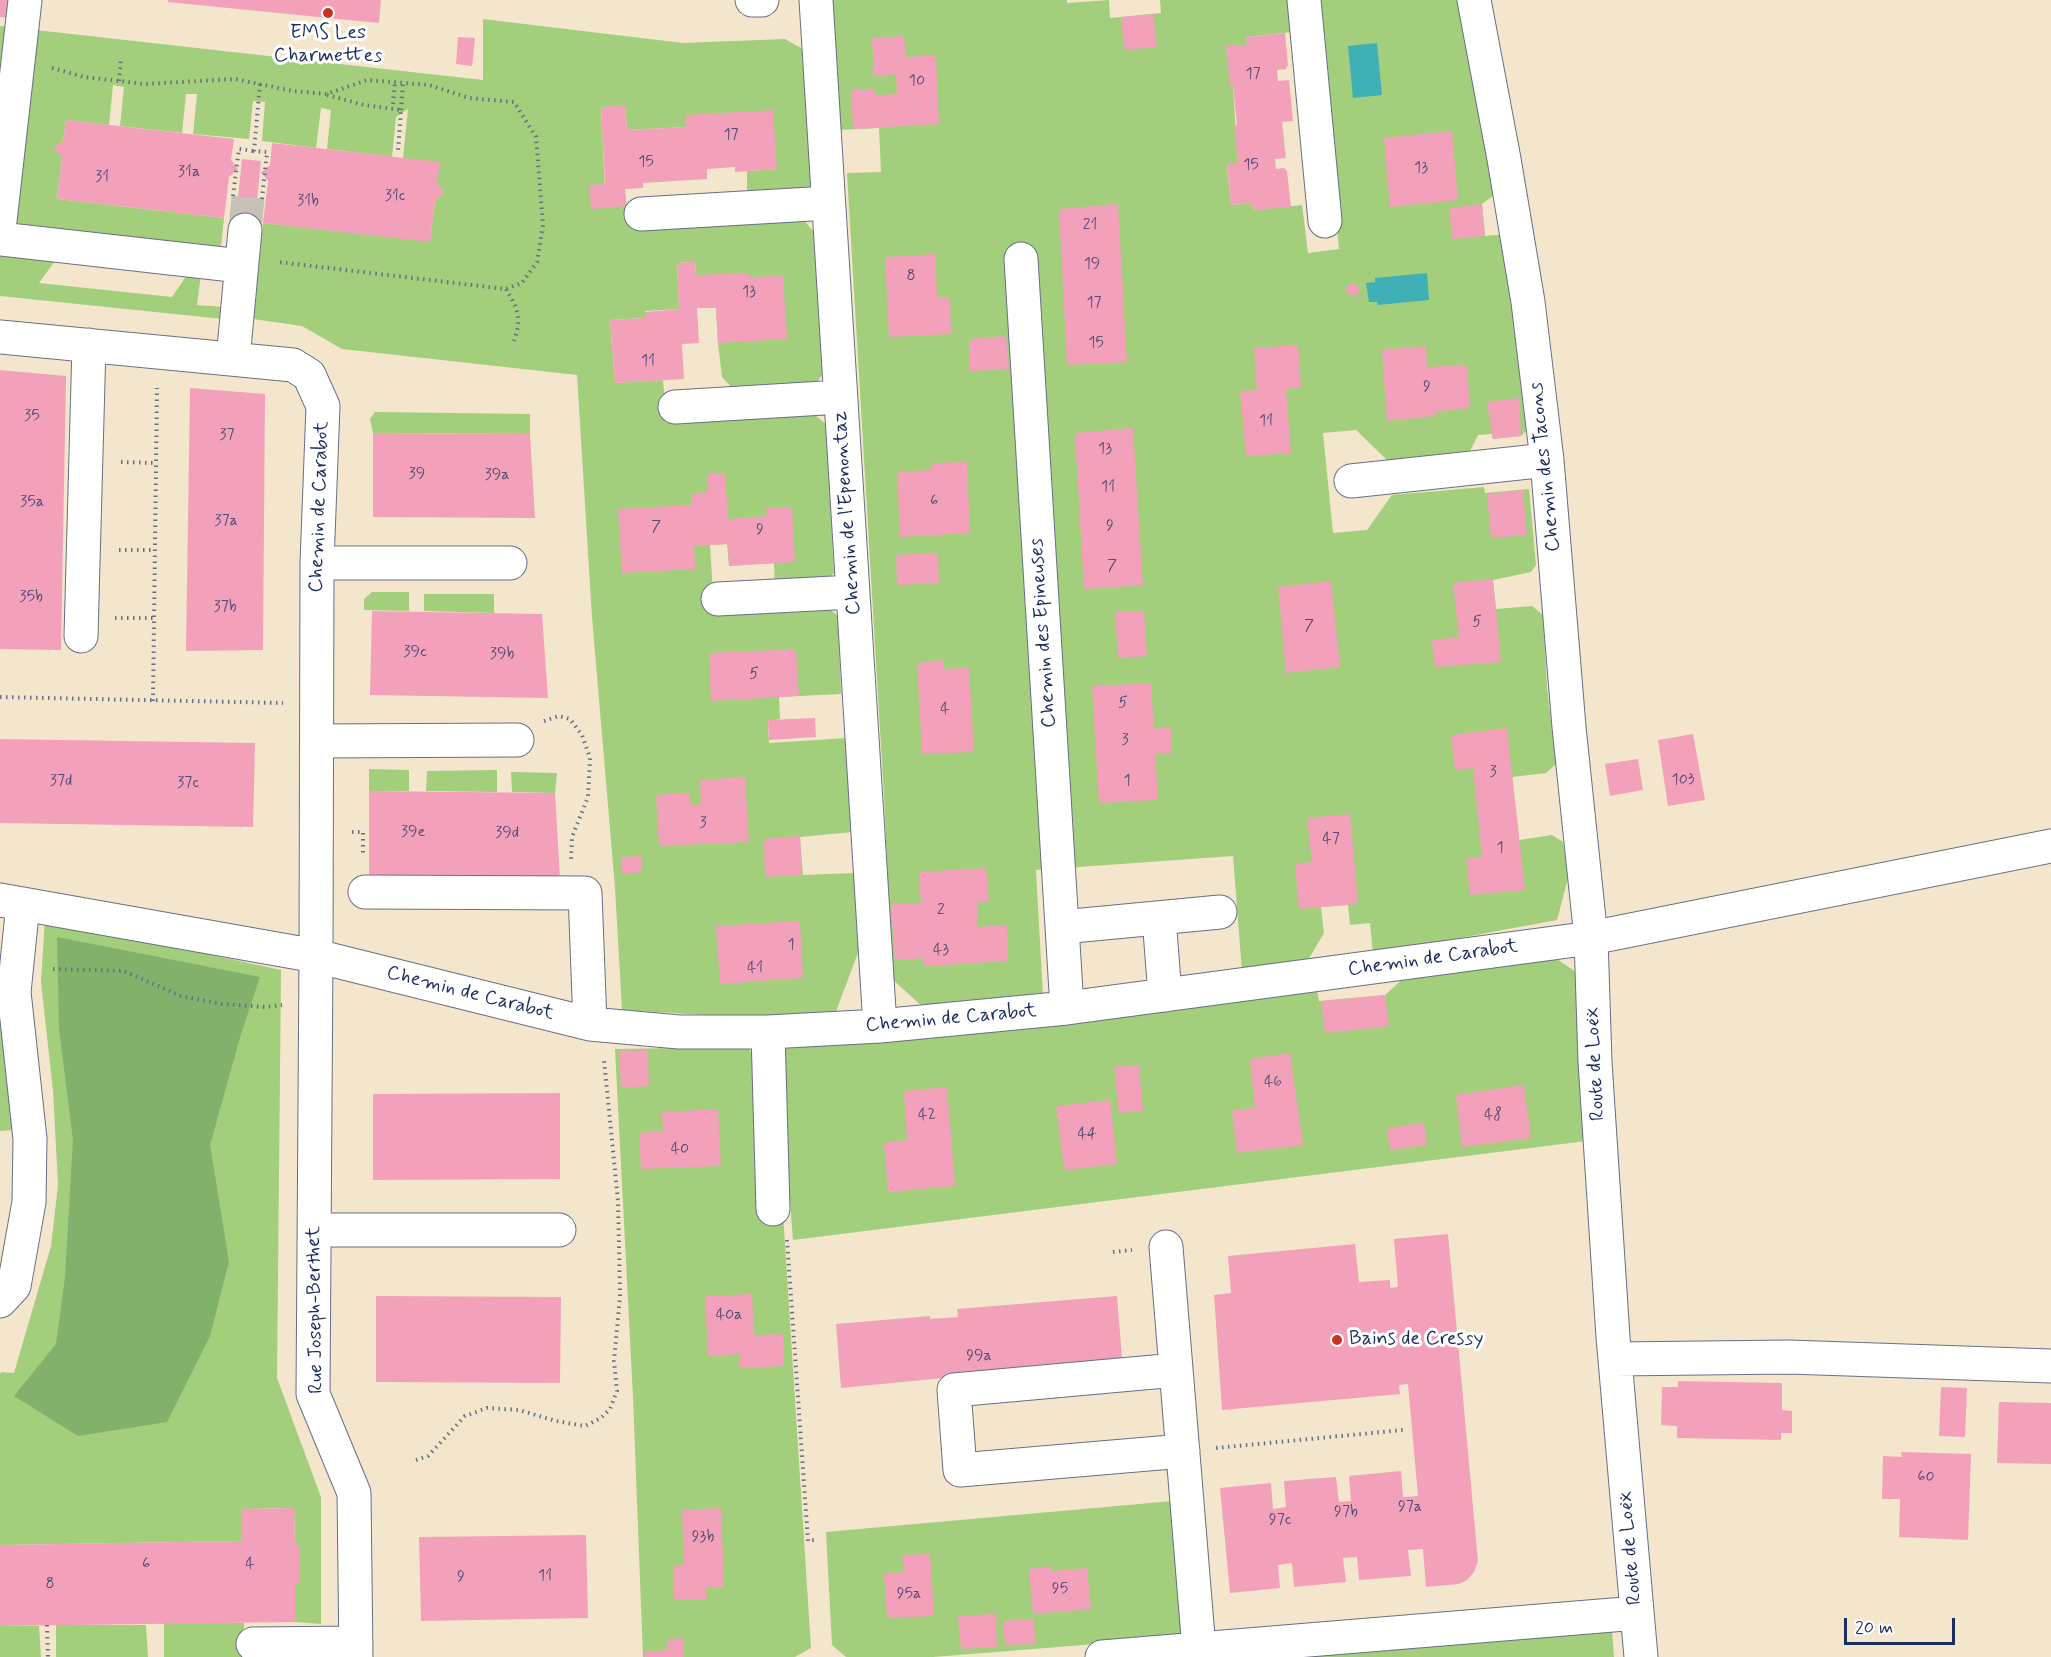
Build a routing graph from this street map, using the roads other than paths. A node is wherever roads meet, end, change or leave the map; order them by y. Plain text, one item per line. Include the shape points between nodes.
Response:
1 (752, 0) edge
2 (762, 0) edge
3 (816, 0) edge
4 (1304, 0) edge
5 (1474, 0) edge
6 (23, 11) edge
7 (828, 203) junction
8 (641, 214) dead end
9 (0, 221) edge
10 (1325, 221) dead end
11 (0, 239) edge
12 (1021, 259) dead end
13 (0, 337) edge
14 (89, 345) junction
15 (233, 359) junction
16 (840, 397) junction
17 (675, 407) dead end
18 (1547, 460) junction
19 (1351, 481) dead end
20 (317, 563) junction
21 (510, 563) dead end
22 (853, 592) junction
23 (718, 599) dead end
24 (81, 636) dead end
25 (517, 740) road end
26 (317, 741) junction
27 (2051, 846) edge
28 (365, 892) dead end
29 (11, 902) edge
30 (1220, 912) dead end
31 (1159, 918) junction
32 (1062, 927) junction
33 (1591, 938) junction
34 (316, 956) junction
35 (10, 984) edge
36 (1165, 995) junction
37 (1067, 1008) junction
38 (590, 1024) junction
39 (880, 1026) junction
40 (768, 1032) junction
41 (773, 1209) road end
42 (314, 1230) junction
43 (559, 1230) dead end
44 (1166, 1246) dead end
45 (0, 1301) edge
46 (1614, 1359) junction
47 (2051, 1366) edge
48 (1176, 1370) junction
49 (1183, 1451) junction
50 (1637, 1613) junction
51 (252, 1644) dead end
52 (1199, 1649) junction
53 (356, 1650) edge
54 (1102, 1657) edge
55 (1641, 1657) edge

1 - 2 street
3 - 7 street, Chemin de l'Epenontaz
4 - 10 street
5 - 18 street, Chemin des Tacons via 1528,302
6 - 9 street
7 - 8 street
7 - 16 street, Chemin de l'Epenontaz
11 - 15 street via 243,248
12 - 32 street, Chemin des Epineuses
13 - 14 street, Chemin de Carabot
14 - 15 street, Chemin de Carabot
14 - 24 street
15 - 20 street, Chemin de Carabot via 293,365 309,375 323,406
16 - 17 street
16 - 22 street, Chemin de l'Epenontaz
18 - 19 street
18 - 33 street, Chemin des Tacons
20 - 21 street
20 - 26 street, Chemin de Carabot
22 - 23 street
22 - 39 street, Chemin de l'Epenontaz
25 - 26 street
26 - 34 street, Chemin de Carabot
27 - 33 street
28 - 38 street via 585,893
29 - 34 street, Chemin de Carabot
29 - 35 street
30 - 31 street
31 - 32 street
31 - 36 street
32 - 37 street, Chemin des Epineuses
33 - 36 street, Chemin de Carabot
33 - 46 street, Route de Loëx
34 - 38 street, Chemin de Carabot
34 - 42 street, Rue Joseph-Berthet
35 - 45 street via 30,1139 29,1202 14,1286
36 - 37 street, Chemin de Carabot
37 - 39 street, Chemin de Carabot
38 - 40 street, Chemin de Carabot via 679,1032
39 - 40 street, Chemin de Carabot
40 - 41 street
42 - 43 street
42 - 53 street, Rue Joseph-Berthet via 313,1394 354,1493
44 - 48 street
46 - 47 street via 1789,1358
46 - 50 street, Route de Loëx
48 - 49 street
48 - 49 street via 954,1390 960,1470
49 - 52 street
50 - 52 street
50 - 55 street, Route de Loëx
51 - 53 street
52 - 54 street

